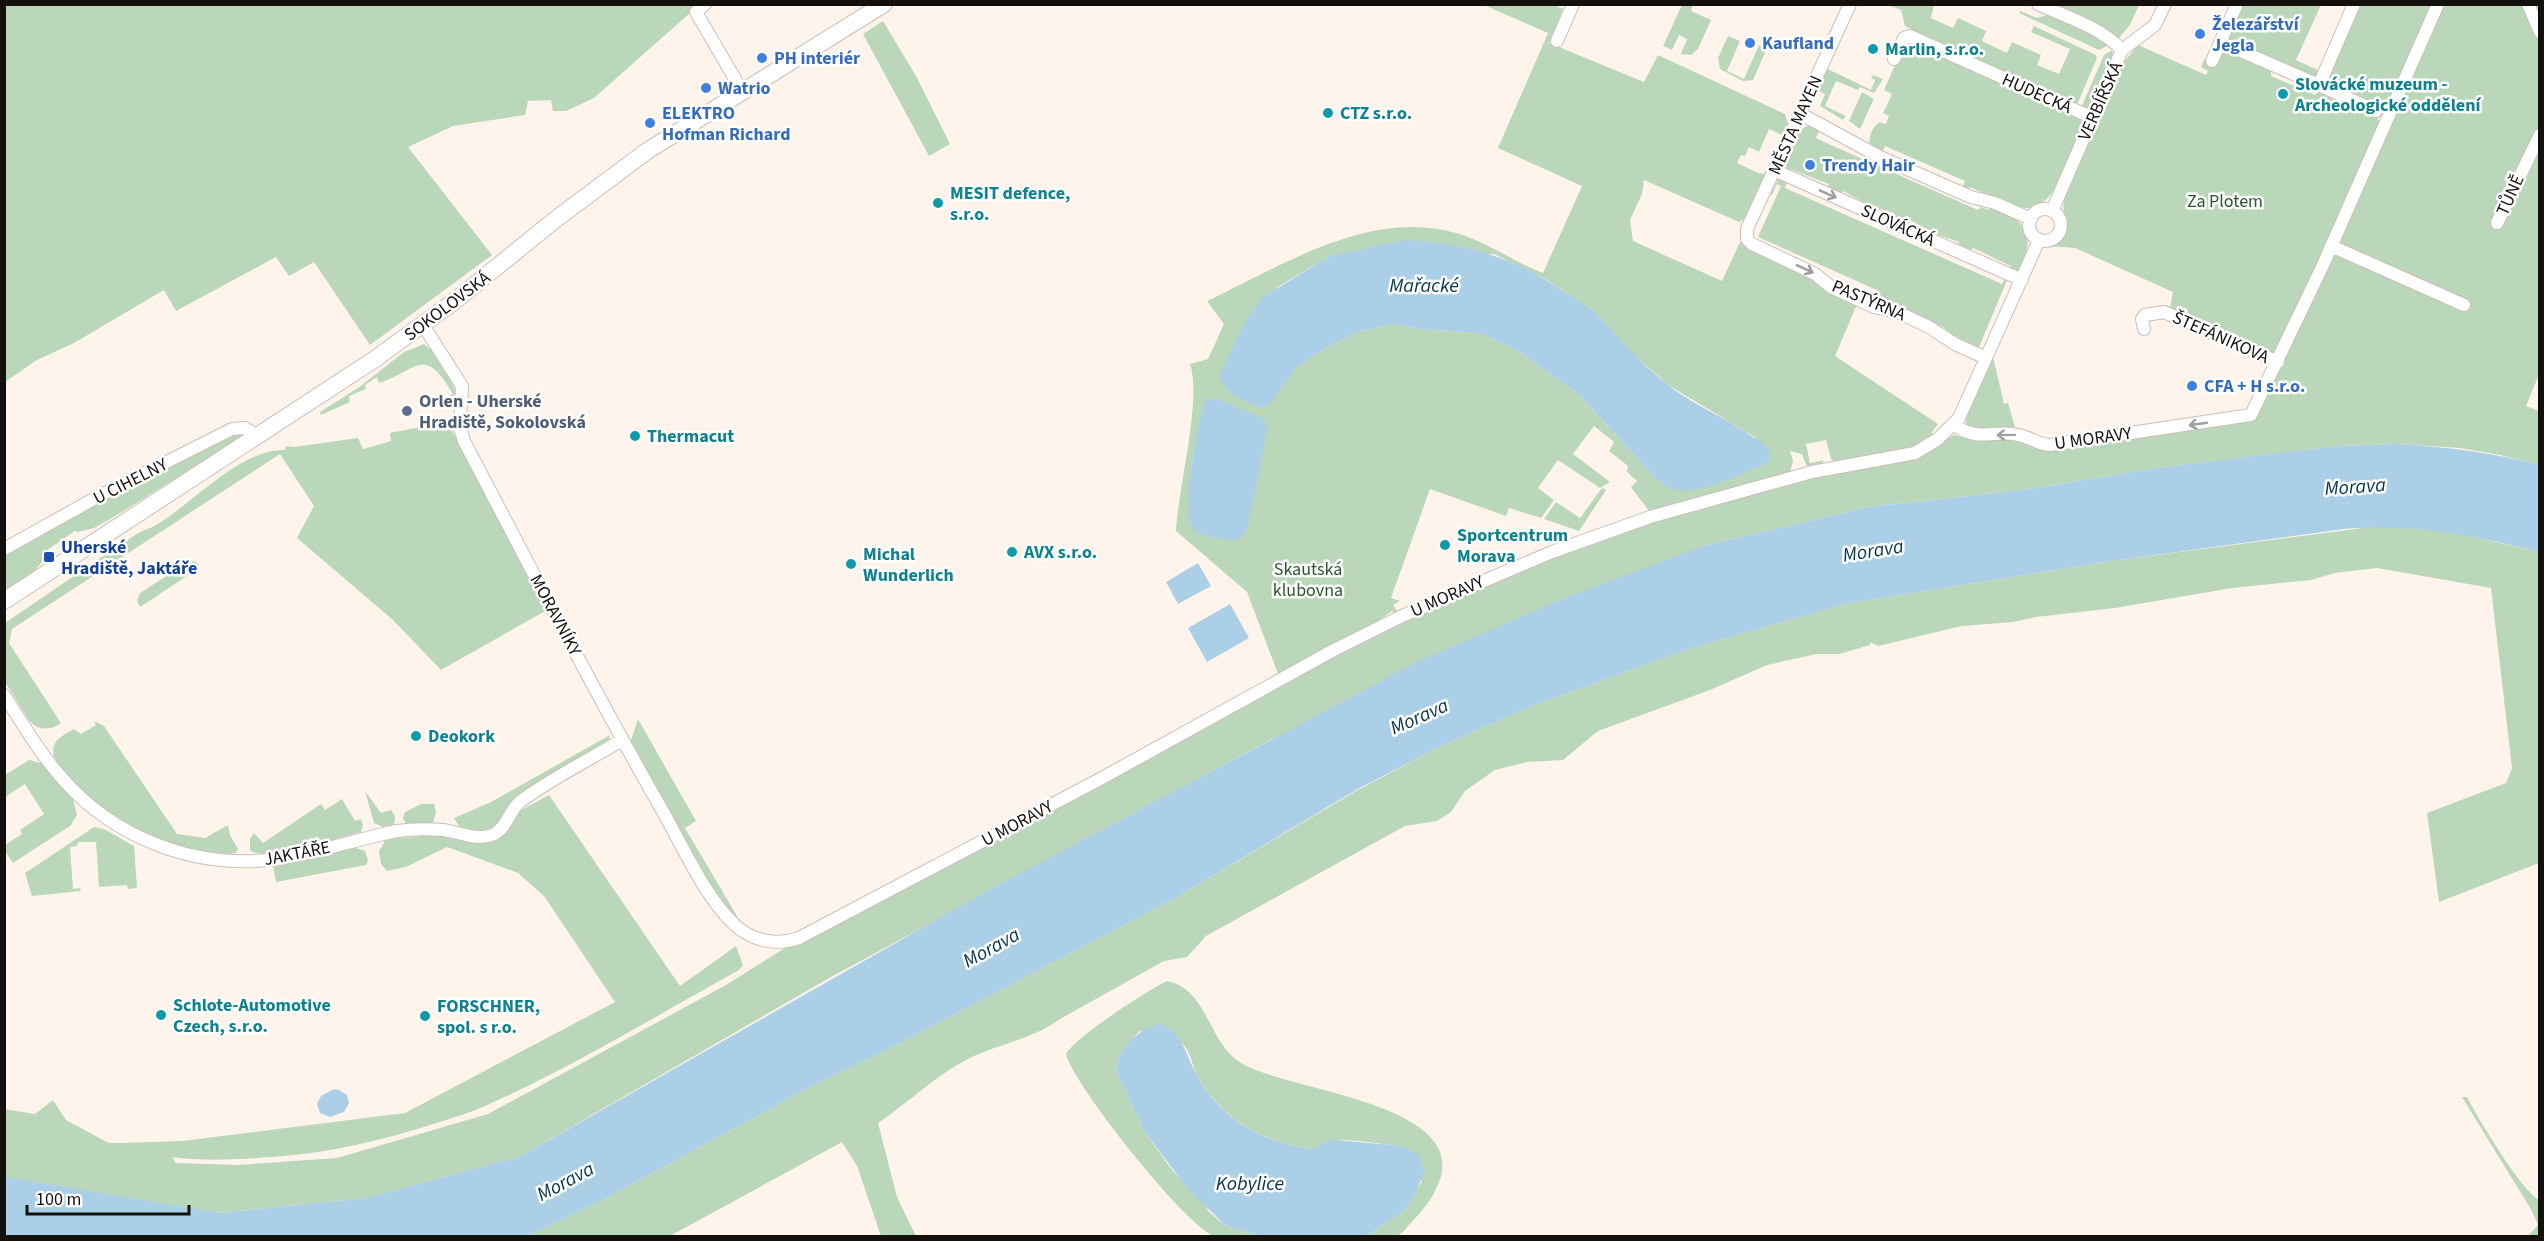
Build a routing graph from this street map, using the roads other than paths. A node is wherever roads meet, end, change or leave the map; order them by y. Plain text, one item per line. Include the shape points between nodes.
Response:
1 (705, 4) edge
2 (884, 4) edge
3 (1573, 4) edge
4 (1850, 4) edge
5 (2038, 4) edge
6 (2165, 4) edge
7 (2237, 4) edge
8 (2354, 4) edge
9 (2438, 4) edge
10 (2528, 4) edge
11 (2540, 32) edge
12 (1557, 41) dead end
13 (2220, 42) junction
14 (2122, 50) junction
15 (1894, 59) dead end
16 (2212, 61) dead end
17 (2319, 85) junction
18 (742, 91) junction
19 (2376, 111) dead end
20 (1801, 114) junction
21 (2093, 118) junction
22 (2540, 135) edge
23 (1774, 170) junction
24 (2052, 211) junction
25 (2031, 219) junction
26 (2498, 223) dead end
27 (2039, 240) junction
28 (1752, 244) joint
29 (2331, 246) junction
30 (2022, 280) junction
31 (2464, 305) dead end
32 (423, 325) junction
33 (2144, 329) dead end
34 (1986, 358) junction
35 (2277, 362) junction
36 (2263, 393) joint
37 (1954, 425) junction
38 (257, 435) junction
39 (4, 549) edge
40 (4, 602) edge
41 (4, 695) edge
42 (622, 740) junction
43 (714, 901) joint

1 - 18 street via 696,12
2 - 18 main road, SOKOLOVSKÁ
3 - 12 street
4 - 20 street, MĚSTA MAYEN
5 - 14 street via 2104,34
6 - 14 street, VERBÍŘSKÁ via 2155,25
7 - 13 street
8 - 17 street
9 - 29 street, ŠTEFÁNIKOVA
10 - 11 street
13 - 16 street
13 - 17 street
14 - 21 street, VERBÍŘSKÁ
15 - 21 street, HUDECKÁ via 1904,38 1910,36
17 - 19 street
18 - 32 main road, SOKOLOVSKÁ via 620,171
20 - 23 street, MĚSTA MAYEN
20 - 25 street via 1880,157
21 - 24 street, VERBÍŘSKÁ
22 - 26 street, TŮNĚ
23 - 28 street, MĚSTA MAYEN via 1747,229 1747,239
23 -> 30 street, SLOVÁCKÁ
24 - 25 street via 2040,210
24 - 27 street via 2060,219 2060,232 2051,240
25 - 27 street via 2030,229
27 - 30 street
28 -> 34 street, PASTÝRNA via 1815,274 1831,287 1874,307 1897,312
29 - 31 street
29 - 35 street, ŠTEFÁNIKOVA
30 - 34 street
32 - 38 main road, SOKOLOVSKÁ
32 - 42 street, MORAVNÍKY via 462,386 459,423 464,441
33 - 35 street, ŠTEFÁNIKOVA via 2145,315 2164,312
34 - 37 street
35 - 36 street, ŠTEFÁNIKOVA
36 -> 37 street, U MORAVY via 2254,412 2247,417 2050,445 2016,434 1973,435
37 - 43 street, U MORAVY via 1915,453 1812,472 1650,517 1552,552 1421,607 799,938 776,942 752,936 736,926
38 - 39 street, U CIHELNY via 245,428 232,429
38 - 40 main road, SOKOLOVSKÁ
41 - 42 street, JAKTÁŘE via 59,775 104,817 167,849 219,860 277,859 402,830 445,830 487,836 498,832 521,801
42 - 43 street, MORAVNÍKY

